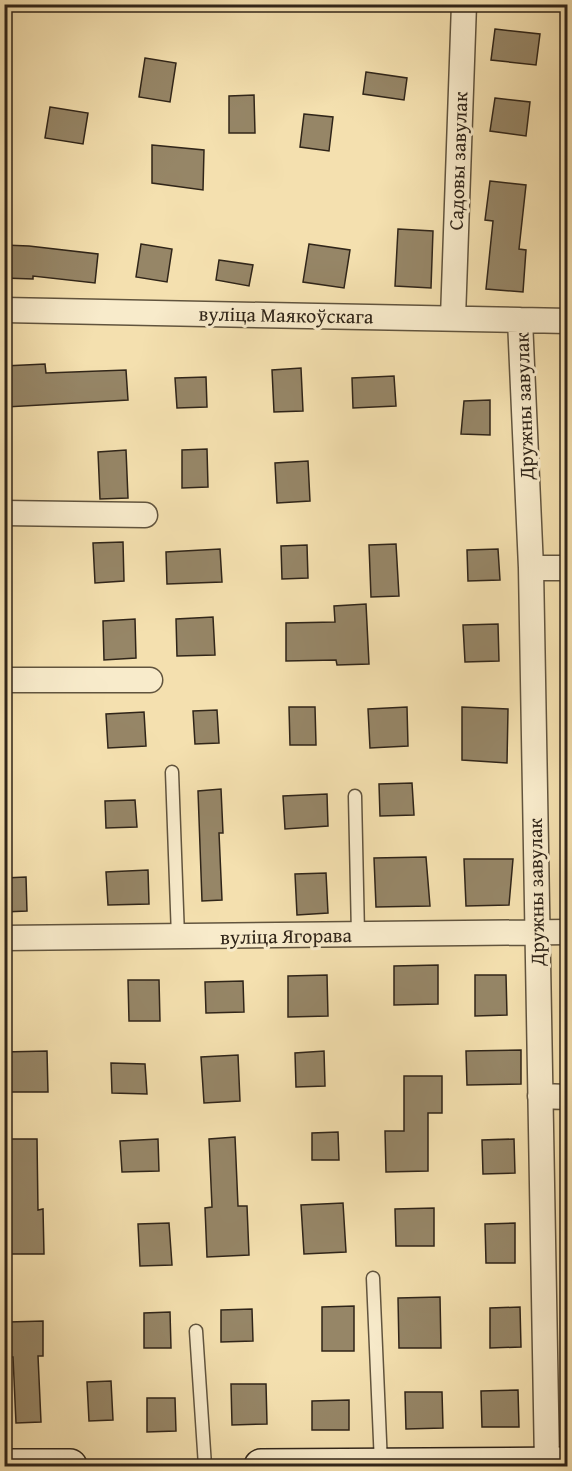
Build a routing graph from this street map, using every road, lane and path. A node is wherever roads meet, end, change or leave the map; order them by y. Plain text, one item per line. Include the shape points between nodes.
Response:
1 (464, 4) edge
2 (4, 310) edge
3 (453, 318) junction
4 (520, 320) junction
5 (567, 321) edge
6 (4, 513) edge
7 (145, 515) dead end
8 (531, 568) junction
9 (567, 568) edge
10 (4, 680) edge
11 (150, 680) dead end
12 (172, 772) dead end
13 (355, 796) dead end
14 (567, 932) edge
15 (537, 933) junction
16 (358, 935) junction
17 (178, 937) junction
18 (4, 938) edge
19 (540, 1096) junction
20 (567, 1097) edge
21 (373, 1278) dead end
22 (196, 1331) dead end
23 (557, 1464) edge
24 (381, 1465) junction
25 (4, 1466) edge
26 (70, 1467) edge
27 (205, 1467) edge
28 (261, 1467) edge

1 - 3 street, Садовы завулак
2 - 3 street, вуліца Маякоўскага
3 - 4 street, вуліца Маякоўскага
4 - 5 street, вуліца Маякоўскага
4 - 8 street, Дружны завулак
6 - 7 street
8 - 9 street
8 - 15 street, Дружны завулак
10 - 11 street
12 - 17 lane
13 - 16 lane
14 - 15 street, вуліца Ягорава
15 - 16 street, вуліца Ягорава
15 - 19 street, Дружны завулак
16 - 17 street, вуліца Ягорава
17 - 18 street, вуліца Ягорава
19 - 20 street
19 - 23 street, Дружны завулак
21 - 24 lane
22 - 27 lane
23 - 24 main road
24 - 28 main road
25 - 26 main road

